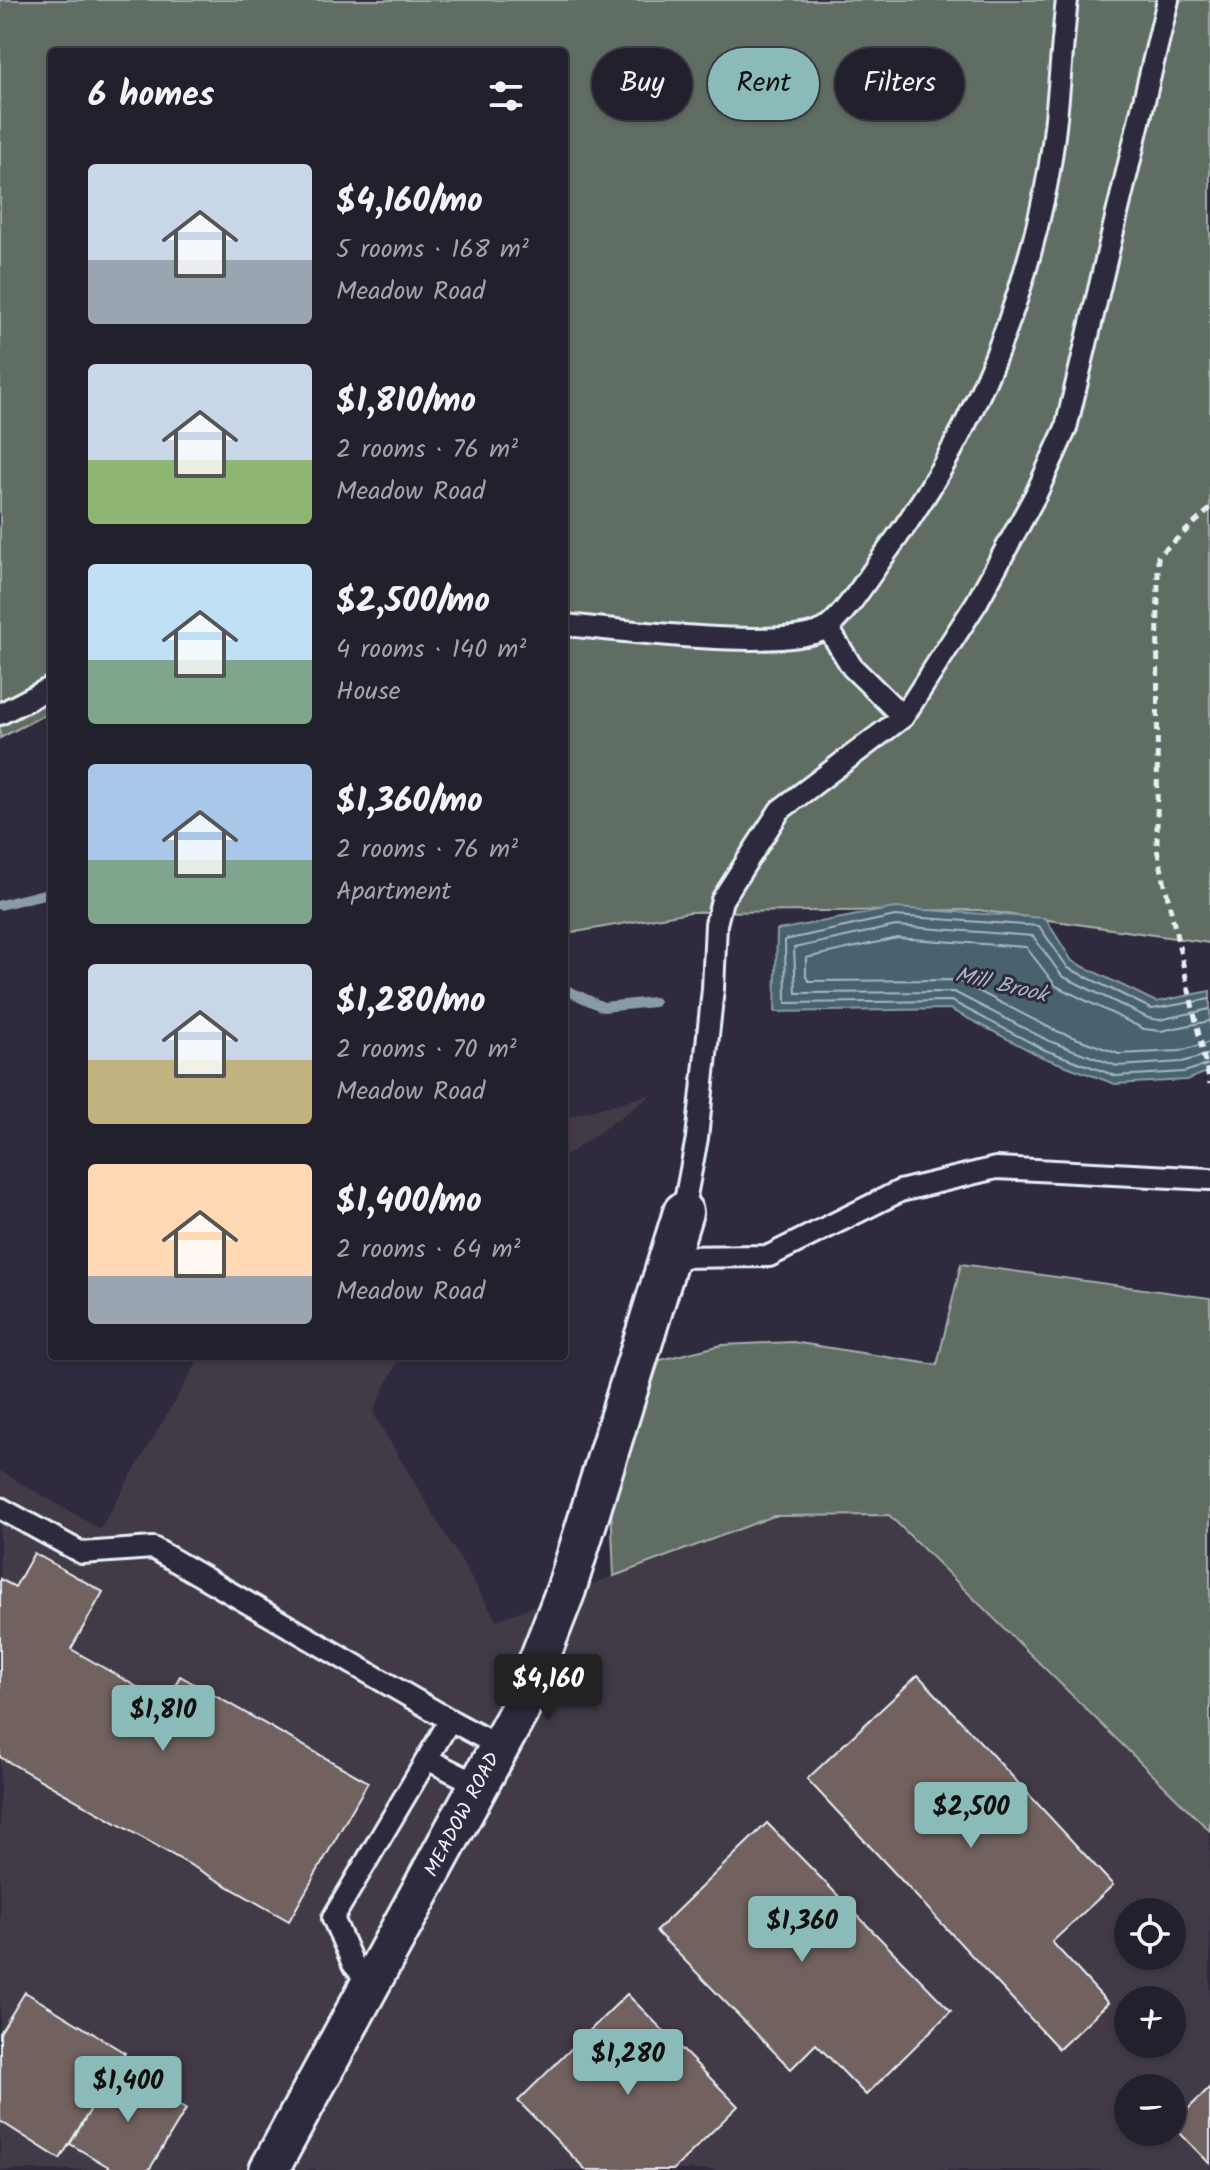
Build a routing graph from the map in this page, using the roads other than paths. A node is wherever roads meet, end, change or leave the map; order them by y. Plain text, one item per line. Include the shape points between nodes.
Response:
1 (1067, 0) edge
2 (1168, 0) edge
3 (568, 625) edge
4 (828, 628) junction
5 (48, 689) edge
6 (0, 714) edge
7 (903, 717) junction
8 (1210, 1179) edge
9 (683, 1212) joint
10 (669, 1257) junction
11 (0, 1508) edge
12 (450, 1720) junction
13 (500, 1747) junction
14 (427, 1759) junction
15 (479, 1785) junction
16 (371, 1985) junction
17 (269, 2170) edge

1 - 4 lane via 1046,185 1002,342 968,423 918,509
2 - 7 lane via 1066,428 977,602
3 - 4 lane via 783,640
4 - 7 lane via 852,667
5 - 6 lane
7 - 9 lane via 780,810 722,900 697,1138
8 - 10 lane via 996,1168 900,1191 769,1256
9 - 10 street, MEADOW ROAD
10 - 13 street, MEADOW ROAD via 566,1590
11 - 12 lane via 82,1553 153,1548
12 - 13 lane
12 - 14 lane
13 - 15 street, MEADOW ROAD
14 - 15 lane
14 - 16 lane via 333,1918 353,1964
15 - 16 street, MEADOW ROAD
16 - 17 street, MEADOW ROAD

